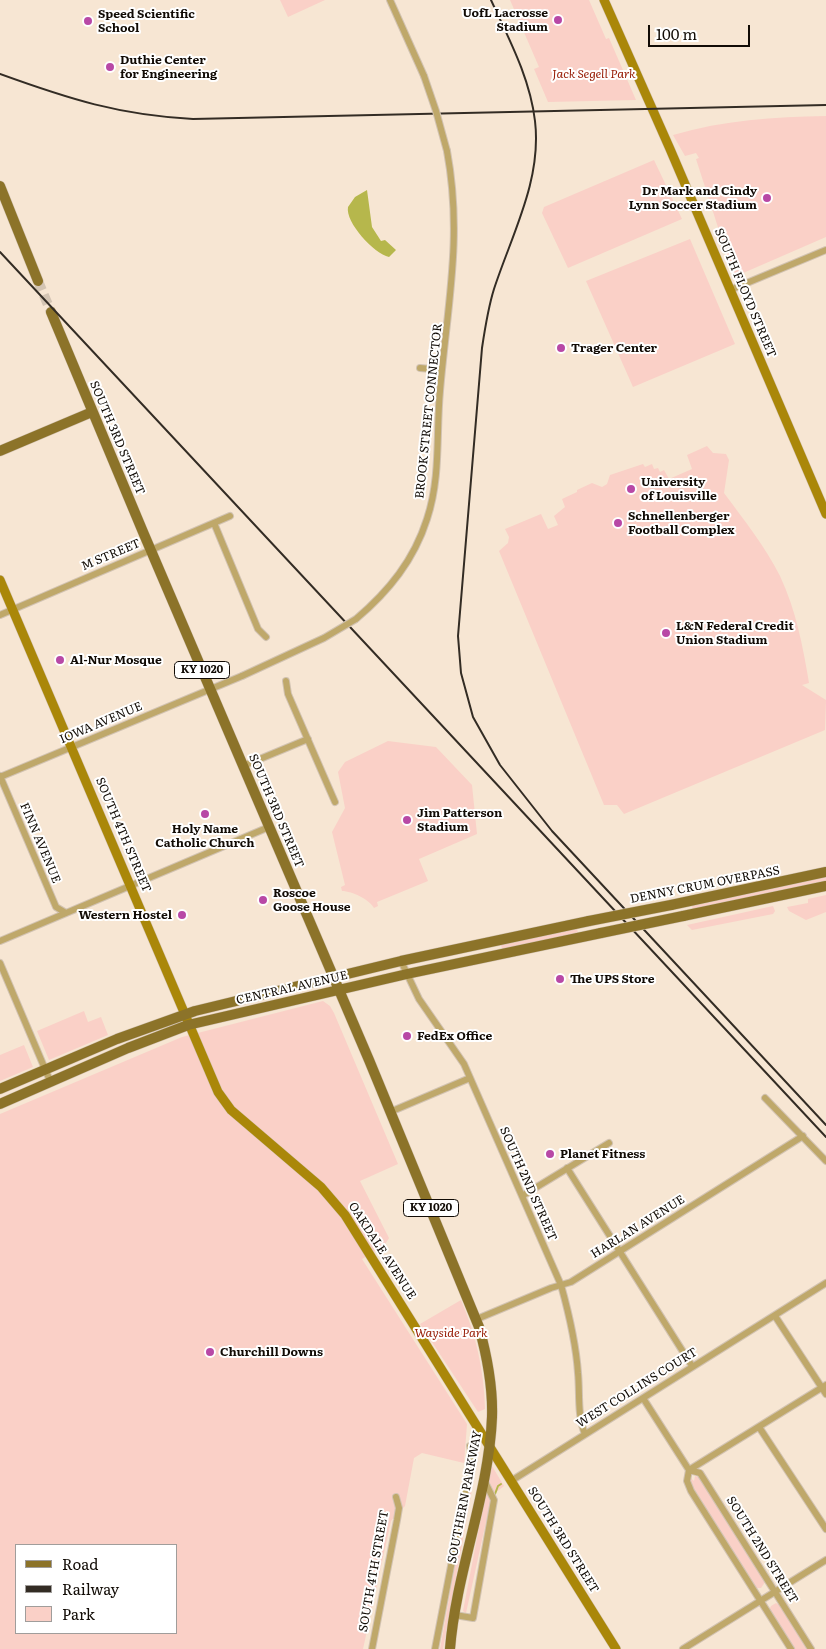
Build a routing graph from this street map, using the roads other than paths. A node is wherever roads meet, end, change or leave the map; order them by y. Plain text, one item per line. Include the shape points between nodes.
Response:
1 (390, 0) edge
2 (604, 0) edge
3 (0, 186) edge
4 (826, 250) edge
5 (38, 281) tunnel mouth
6 (730, 290) junction
7 (51, 312) tunnel mouth
8 (420, 368) dead end
9 (442, 370) junction
10 (92, 412) junction
11 (0, 451) edge
12 (826, 514) edge
13 (230, 516) dead end
14 (214, 523) junction
15 (151, 550) junction
16 (0, 580) edge
17 (12, 610) junction
18 (0, 615) edge
19 (266, 637) dead end
20 (286, 681) dead end
21 (210, 688) junction
22 (308, 739) junction
23 (71, 748) junction
24 (243, 766) junction
25 (0, 777) edge
26 (335, 802) dead end
27 (269, 827) junction
28 (826, 872) edge
29 (131, 886) junction
30 (826, 886) edge
31 (66, 913) junction
32 (589, 921) joint
33 (602, 933) joint
34 (0, 941) edge
35 (402, 961) junction
36 (0, 963) edge
37 (407, 974) junction
38 (333, 977) junction
39 (339, 990) junction
40 (184, 1014) junction
41 (188, 1025) junction
42 (46, 1069) junction
43 (470, 1078) junction
44 (51, 1083) junction
45 (0, 1089) edge
46 (765, 1098) dead end
47 (222, 1100) joint
48 (0, 1104) edge
49 (390, 1112) junction
50 (803, 1136) junction
51 (609, 1143) dead end
52 (826, 1161) edge
53 (567, 1168) junction
54 (522, 1196) junction
55 (620, 1251) junction
56 (826, 1284) edge
57 (561, 1285) junction
58 (775, 1316) junction
59 (477, 1320) junction
60 (692, 1366) junction
61 (824, 1386) edge
62 (826, 1394) edge
63 (643, 1398) junction
64 (759, 1426) junction
65 (585, 1434) junction
66 (488, 1444) junction
67 (470, 1446) dead end
68 (689, 1470) junction
69 (483, 1478) junction
70 (511, 1481) junction
71 (396, 1497) dead end
72 (826, 1530) edge
73 (826, 1560) edge
74 (775, 1592) junction
75 (761, 1601) junction
76 (455, 1615) junction
77 (372, 1649) edge
78 (435, 1649) edge
79 (450, 1649) edge
80 (616, 1649) edge
81 (683, 1649) edge
82 (791, 1649) edge
83 (811, 1649) edge

1 - 9 street, BROOK STREET CONNECTOR, bridge via 430,94 447,151 455,214 452,290
2 - 6 main road, SOUTH FLOYD STREET
3 - 5 main road
4 - 6 street
6 - 12 main road, SOUTH FLOYD STREET
7 - 10 main road, SOUTH 3RD STREET
8 - 9 street
9 - 21 street, BROOK STREET CONNECTOR, bridge via 437,466 431,505 422,534 389,588 356,619 335,632
10 - 11 main road
10 - 15 main road, SOUTH 3RD STREET / KY 1020
13 - 14 street, M STREET
14 - 15 street, M STREET
14 - 19 street via 258,629
15 - 17 street, M STREET
15 - 21 main road, SOUTH 3RD STREET / KY 1020
16 - 17 main road, SOUTH 4TH STREET
17 - 18 street, M STREET
17 - 23 main road, SOUTH 4TH STREET
20 - 22 street via 288,694
21 - 23 street, IOWA AVENUE
21 - 24 main road, SOUTH 3RD STREET / KY 1020
22 - 24 street
22 - 26 street
23 - 25 street, IOWA AVENUE
23 - 29 main road, SOUTH 4TH STREET
24 - 27 main road, SOUTH 3RD STREET / KY 1020
25 - 31 street, FINN AVENUE via 56,907
27 - 29 street
27 - 38 main road, SOUTH 3RD STREET / KY 1020
28 - 32 main road, DENNY CRUM OVERPASS, bridge
29 - 31 street
29 - 40 main road, SOUTH 4TH STREET
30 - 33 main road, DENNY CRUM OVERPASS, bridge
31 - 34 street
32 - 35 main road, CENTRAL AVENUE
33 - 37 main road, CENTRAL AVENUE
35 - 37 street, SOUTH 2ND STREET
35 - 38 main road, CENTRAL AVENUE
36 - 42 street
37 - 39 main road, CENTRAL AVENUE
37 - 43 street, SOUTH 2ND STREET via 419,999 450,1042
38 - 39 main road, SOUTH 3RD STREET / KY 1020
38 - 40 main road, CENTRAL AVENUE
39 - 41 main road, CENTRAL AVENUE
39 - 49 main road, SOUTH 3RD STREET / KY 1020
40 - 41 main road, SOUTH 4TH STREET
40 - 42 main road, CENTRAL AVENUE
41 - 44 main road, CENTRAL AVENUE
41 - 47 main road, SOUTH 4TH STREET
42 - 44 street
42 - 45 main road, CENTRAL AVENUE
43 - 49 street
43 - 54 street, SOUTH 2ND STREET
44 - 48 main road, CENTRAL AVENUE
46 - 50 street
47 - 66 main road, OAKDALE AVENUE via 321,1187 345,1214
49 - 59 main road, SOUTH 3RD STREET / KY 1020
50 - 52 street
50 - 55 street, HARLAN AVENUE
51 - 53 street
53 - 54 street
53 - 55 street
54 - 57 street, SOUTH 2ND STREET
55 - 57 street, HARLAN AVENUE
55 - 60 street
56 - 58 street, WEST COLLINS COURT
57 - 59 street, HARLAN AVENUE
57 - 65 street, SOUTH 2ND STREET via 576,1348 580,1421
58 - 60 street, WEST COLLINS COURT
58 - 61 street
59 - 66 main road, SOUTHERN PARKWAY / KY 1020 via 491,1387 492,1419
60 - 63 street, WEST COLLINS COURT
61 - 62 street
61 - 64 street
63 - 65 street, WEST COLLINS COURT
63 - 68 street, SOUTH 2ND STREET
64 - 68 street
64 - 72 street
65 - 70 street, WEST COLLINS COURT
66 - 69 main road, SOUTHERN PARKWAY / KY 1020
66 - 70 main road, SOUTH 3RD STREET
67 - 78 street via 472,1457
68 - 74 street, SOUTH 2ND STREET via 700,1473
68 - 75 street, SOUTH 2ND STREET via 687,1481 691,1490
69 - 76 main road, SOUTHERN PARKWAY / KY 1020
69 - 76 street via 494,1500 473,1618
70 - 80 main road, SOUTH 3RD STREET
71 - 77 street, SOUTH 4TH STREET via 399,1508
73 - 74 street
74 - 75 street
74 - 83 street, SOUTH 2ND STREET
75 - 81 street
75 - 82 street, SOUTH 2ND STREET
76 - 79 main road, SOUTHERN PARKWAY / KY 1020

